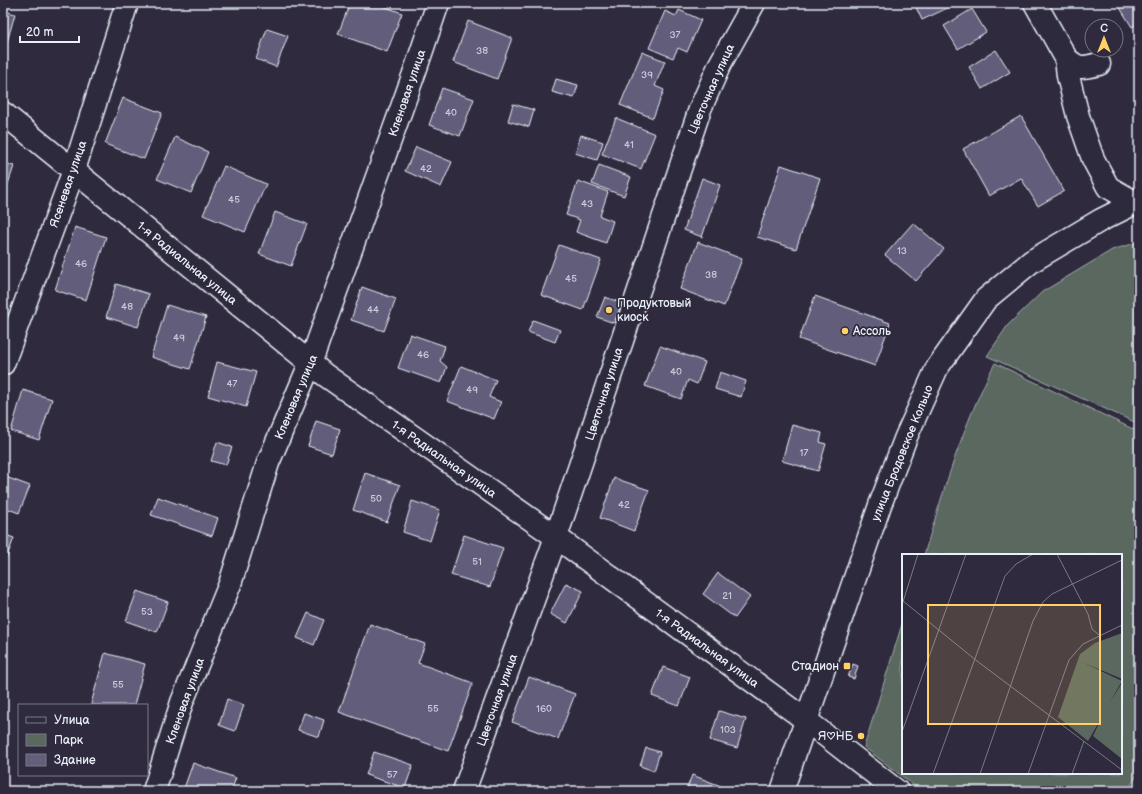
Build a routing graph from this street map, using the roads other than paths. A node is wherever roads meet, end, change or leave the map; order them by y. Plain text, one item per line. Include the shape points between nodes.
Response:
1 (128, 3) edge
2 (438, 3) edge
3 (754, 3) edge
4 (1035, 3) edge
5 (1066, 58) junction
6 (1099, 64) dead end
7 (3, 112) edge
8 (74, 170) junction
9 (1137, 202) edge
10 (3, 364) edge
11 (310, 364) junction
12 (556, 538) junction
13 (807, 721) junction
14 (154, 791) edge
15 (464, 791) edge
16 (782, 791) edge
17 (897, 791) edge

1 - 8 street, Ясеневая улица
2 - 11 street, Кленовая улица
3 - 12 street, Цветочная улица via 720,64 700,109
4 - 5 street
5 - 6 street via 1082,68
5 - 9 street via 1078,116 1093,159 1108,188
7 - 8 street, 1-я Радиальная улица
8 - 10 street, Ясеневая улица
8 - 11 street, 1-я Радиальная улица
9 - 13 street, улица Бродовское Кольцо via 1032,261 986,299 937,368 906,437 880,505
11 - 12 street, 1-я Радиальная улица
11 - 14 street, Кленовая улица via 268,463 230,584 182,702
12 - 13 street, 1-я Радиальная улица
12 - 15 street, Цветочная улица
13 - 16 street, улица Бродовское Кольцо
13 - 17 street, 1-я Радиальная улица

